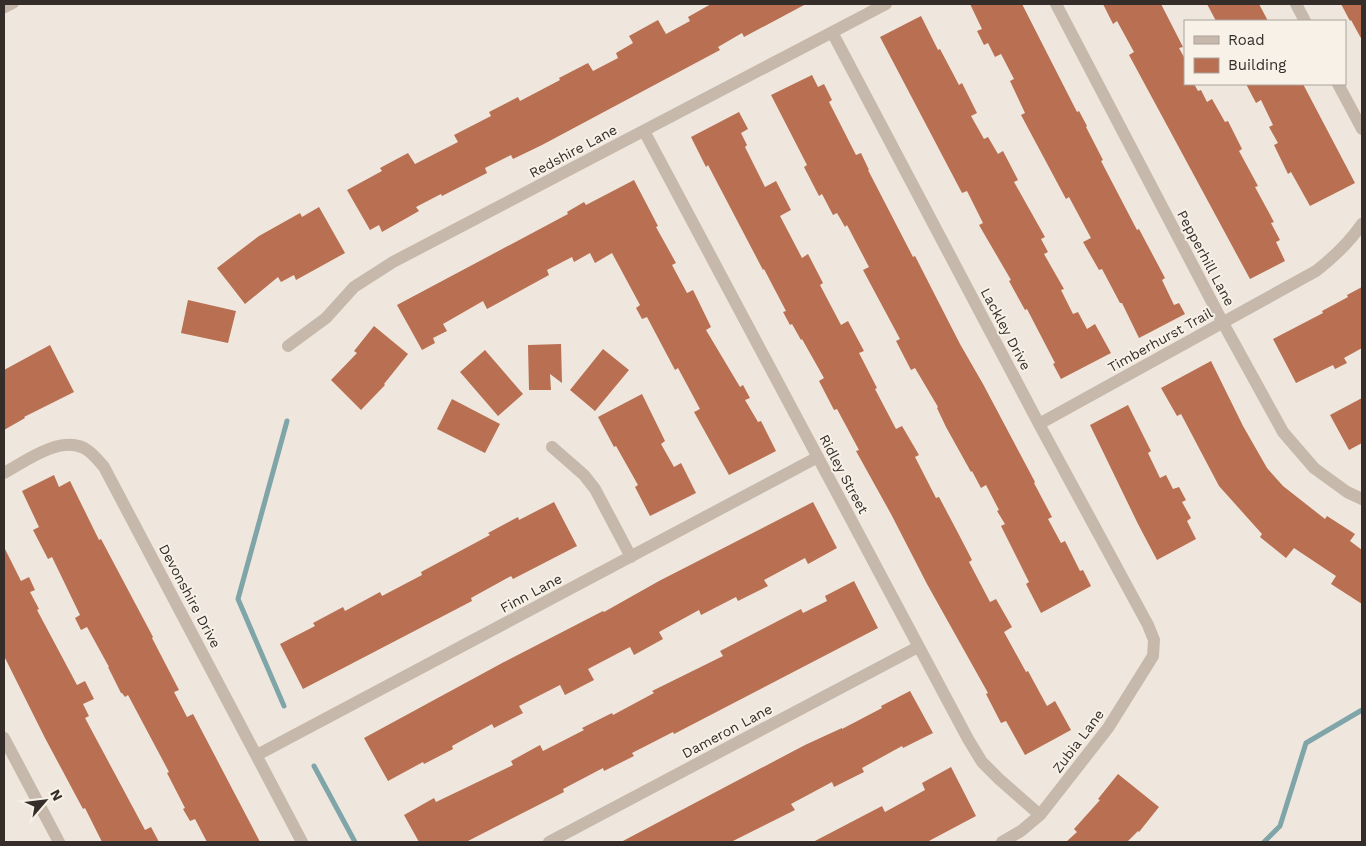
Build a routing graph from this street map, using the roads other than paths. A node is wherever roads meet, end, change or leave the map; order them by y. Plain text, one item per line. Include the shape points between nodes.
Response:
1 (14, 4) edge
2 (886, 4) edge
3 (1056, 4) edge
4 (1296, 4) edge
5 (4, 9) edge
6 (1304, 20) edge
7 (832, 32) junction
8 (1339, 85) edge
9 (1362, 129) edge
10 (644, 132) junction
11 (1362, 224) edge
12 (1223, 323) junction
13 (288, 346) dead end
14 (1039, 424) junction
15 (552, 447) dead end
16 (818, 457) junction
17 (4, 473) edge
18 (1362, 499) edge
19 (631, 557) junction
20 (1154, 640) joint
21 (918, 647) junction
22 (4, 738) edge
23 (257, 755) junction
24 (1040, 814) junction
25 (58, 842) edge
26 (302, 842) edge
27 (549, 842) edge
28 (1002, 842) edge

1 - 5 lane
2 - 7 street, Redshire Lane
3 - 12 street, Pepperhill Lane
4 - 6 street
7 - 10 street, Redshire Lane
7 - 14 street, Lackley Drive
8 - 9 street
10 - 13 street, Redshire Lane via 393,262 354,287 326,318
10 - 16 street, Ridley Street
11 - 12 street, Timberhurst Trail via 1354,237 1316,271
12 - 14 street, Timberhurst Trail
12 - 18 street, Pepperhill Lane via 1288,438 1314,468
14 - 20 street, Lackley Drive
15 - 19 street via 595,489
16 - 19 street, Finn Lane
16 - 21 street, Ridley Street
17 - 23 street, Devonshire Drive via 58,446 71,444 93,454 104,467
19 - 23 street, Finn Lane
20 - 24 street, Zubia Lane via 1152,656 1108,728
21 - 24 street, Ridley Street via 982,762
21 - 27 street, Dameron Lane
22 - 25 street
23 - 26 street, Devonshire Drive
24 - 28 street, Zubia Lane

